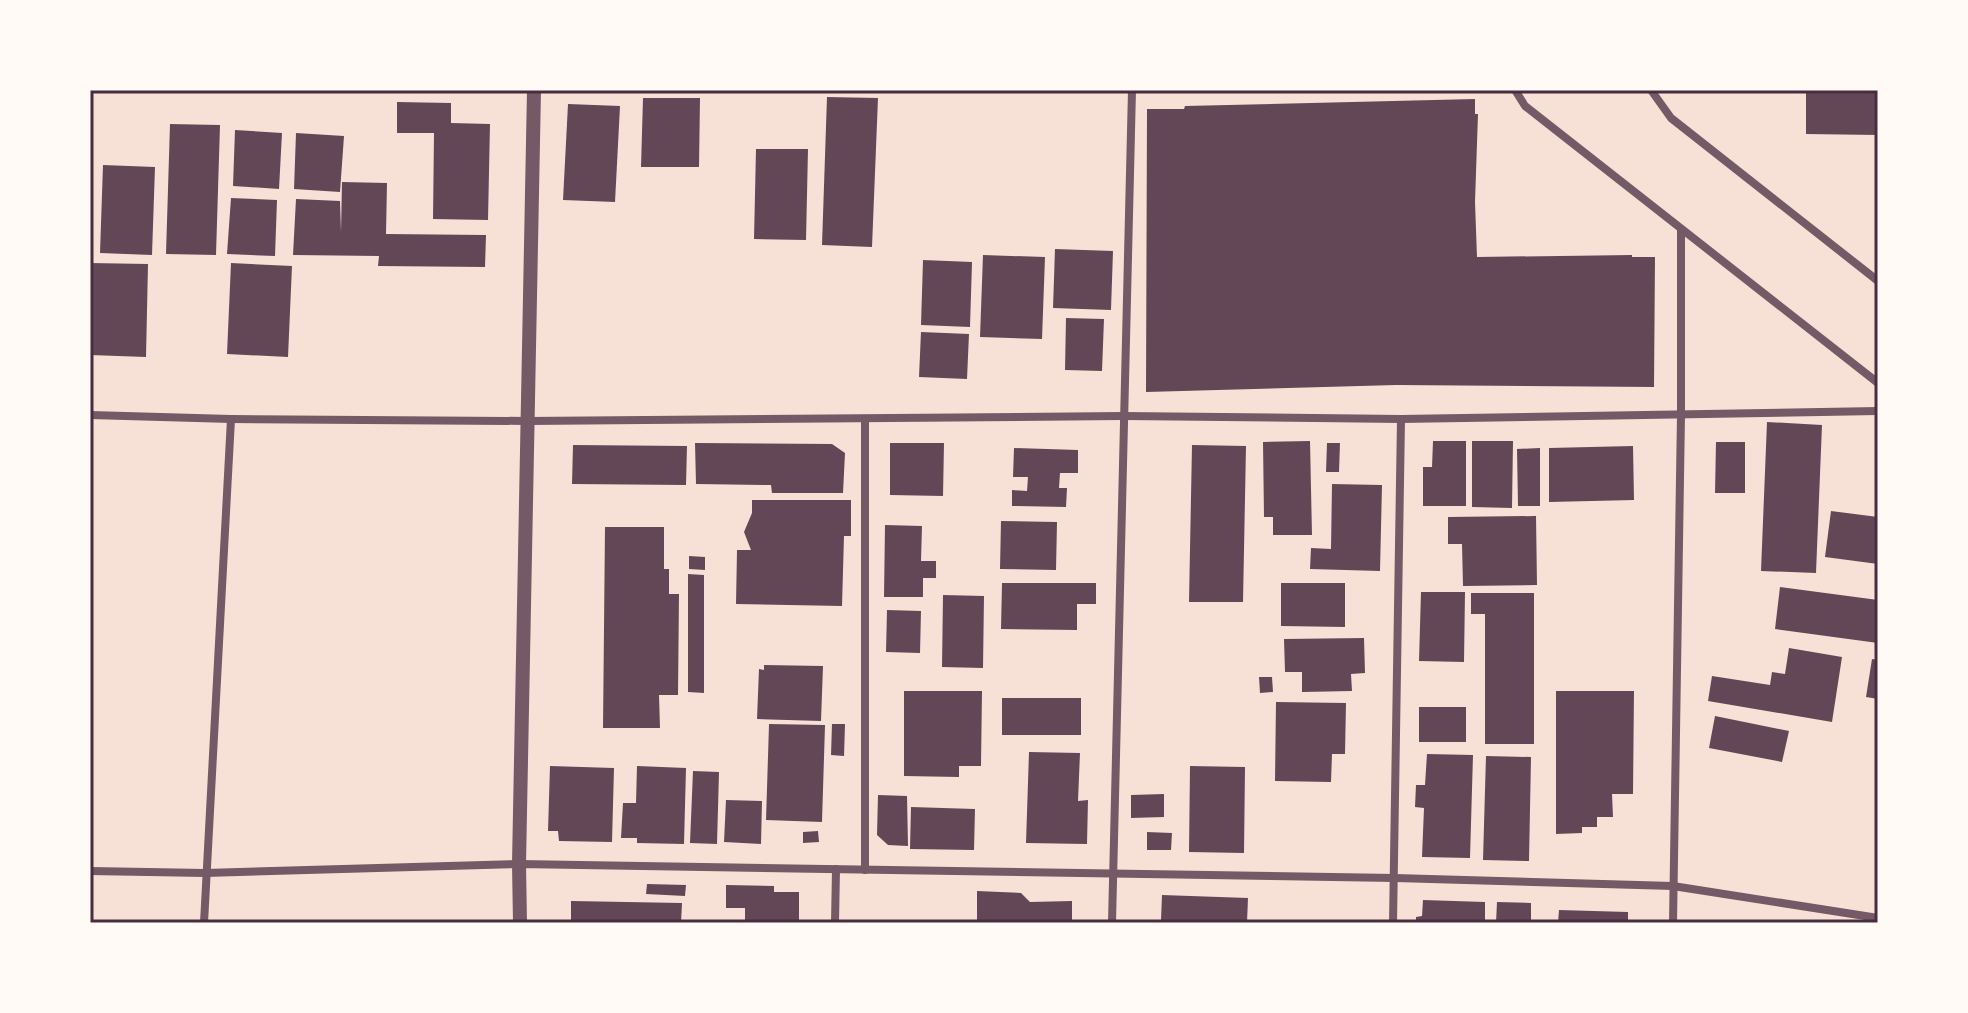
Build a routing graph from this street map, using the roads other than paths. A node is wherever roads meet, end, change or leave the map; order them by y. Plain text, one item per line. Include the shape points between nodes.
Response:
1 (534, 90) edge
2 (1132, 90) edge
3 (1515, 90) edge
4 (1651, 90) edge
5 (1681, 230) junction
6 (1878, 281) edge
7 (1878, 383) edge
8 (1878, 411) edge
9 (90, 415) edge
10 (1681, 415) junction
11 (1123, 416) junction
12 (231, 419) junction
13 (1401, 419) junction
14 (865, 420) junction
15 (527, 421) junction
16 (519, 864) junction
17 (836, 869) junction
18 (865, 870) junction
19 (90, 871) edge
20 (205, 873) junction
21 (1114, 875) junction
22 (1395, 878) junction
23 (1673, 886) junction
24 (1878, 918) edge
25 (204, 923) edge
26 (520, 923) edge
27 (835, 923) edge
28 (1112, 923) edge
29 (1393, 923) edge
30 (1673, 923) edge

1 - 15 street
2 - 11 street
3 - 5 street via 1525,106
4 - 6 street via 1671,118
5 - 7 street
5 - 10 street
8 - 10 street
9 - 12 street
10 - 13 street
10 - 23 street
11 - 13 street
11 - 14 street
11 - 21 street
12 - 15 street
12 - 20 street
13 - 22 street
14 - 15 street
14 - 18 street
15 - 16 street
16 - 17 street
16 - 20 street
16 - 26 street
17 - 18 street
17 - 27 street
18 - 21 street
19 - 20 street
20 - 25 street
21 - 22 street
21 - 28 street
22 - 23 street
22 - 29 street
23 - 24 street
23 - 30 street

